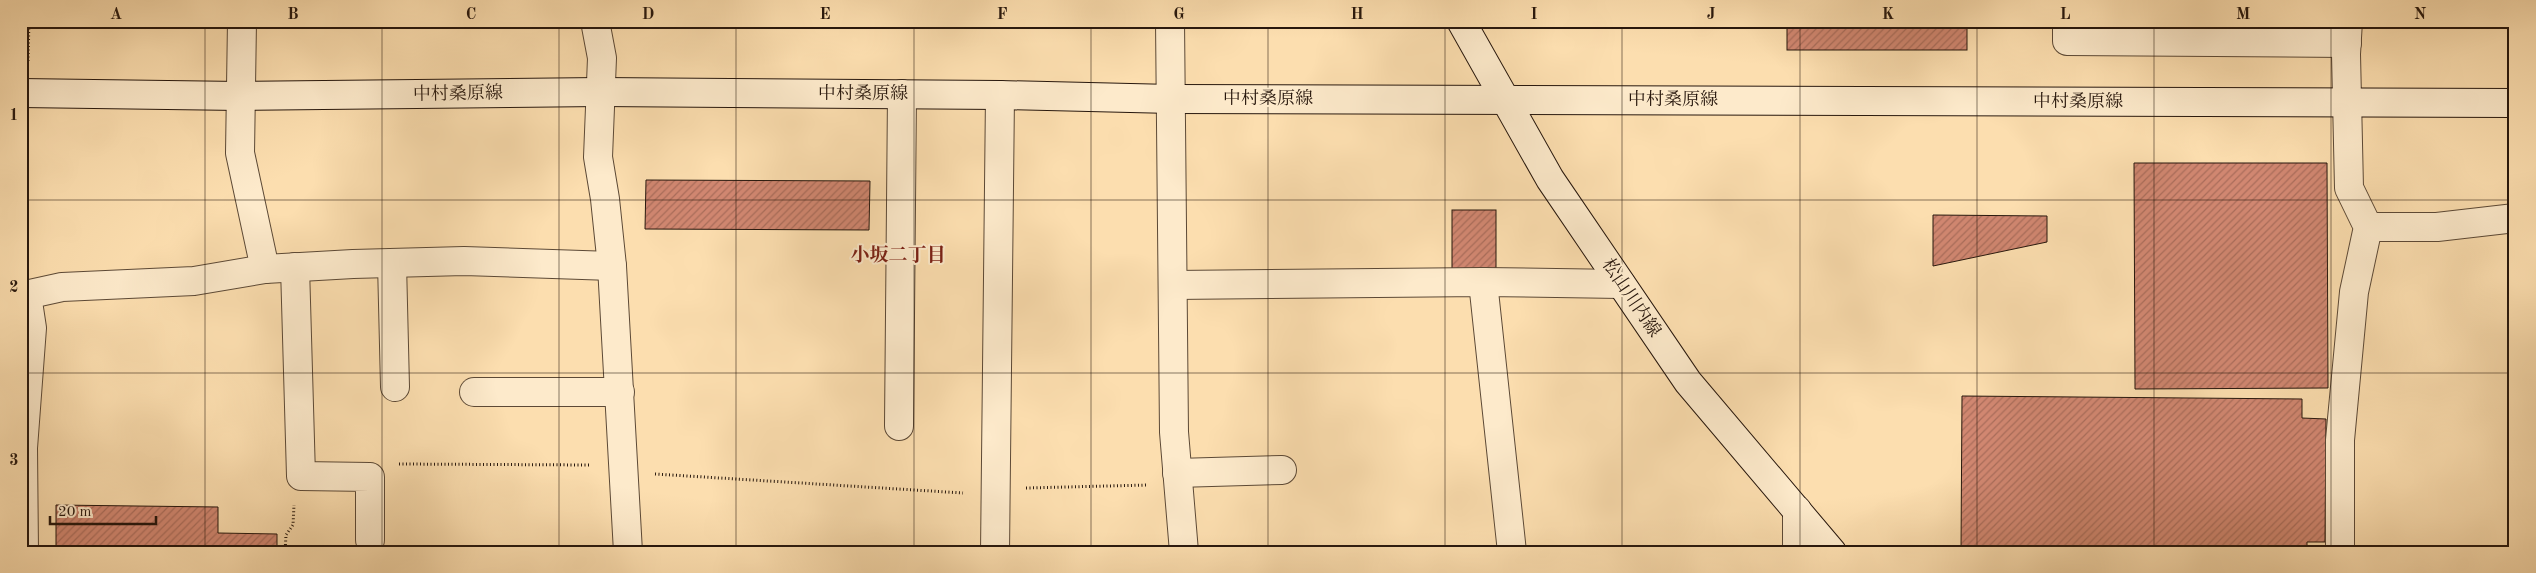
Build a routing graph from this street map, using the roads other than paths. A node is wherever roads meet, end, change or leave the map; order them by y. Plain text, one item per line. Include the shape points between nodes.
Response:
1 (242, 21) edge
2 (595, 21) edge
3 (1170, 21) edge
4 (1461, 21) edge
5 (2067, 21) edge
6 (2213, 32) edge
7 (2347, 32) edge
8 (600, 92) junction
9 (23, 93) edge
10 (902, 94) junction
11 (1000, 95) junction
12 (240, 96) junction
13 (1172, 99) junction
14 (1505, 99) junction
15 (2347, 103) junction
16 (2515, 103) edge
17 (2515, 218) edge
18 (2368, 227) junction
19 (392, 263) junction
20 (612, 266) junction
21 (294, 268) junction
22 (265, 269) junction
23 (1483, 282) junction
24 (1621, 284) junction
25 (1173, 285) junction
26 (24, 296) edge
27 (395, 387) dead end
28 (474, 392) dead end
29 (620, 392) junction
30 (899, 426) dead end
31 (1282, 470) dead end
32 (1178, 478) junction
33 (1797, 510) junction
34 (370, 540) dead end
35 (24, 552) edge
36 (628, 552) edge
37 (995, 552) edge
38 (1184, 552) edge
39 (1512, 552) edge
40 (1797, 552) edge
41 (1832, 552) edge
42 (2340, 552) edge

1 - 12 street
2 - 8 street via 602,58
3 - 13 street
4 - 14 street, 松山川内線
5 - 6 street via 2067,41
6 - 7 street
7 - 15 street
8 - 10 street, 中村桑原線
8 - 12 street, 中村桑原線
8 - 20 street via 598,157 606,199
9 - 12 street, 中村桑原線
10 - 11 street, 中村桑原線
10 - 30 street
11 - 13 street, 中村桑原線
11 - 37 street
12 - 22 street via 240,153
13 - 14 street, 中村桑原線
13 - 25 street
14 - 15 street, 中村桑原線
14 - 24 street, 松山川内線 via 1550,179
15 - 16 street, 中村桑原線
15 - 18 street via 2349,188
17 - 18 street via 2438,227
18 - 42 street via 2354,292 2340,440
19 - 20 street via 464,261
19 - 21 street
19 - 27 street
20 - 29 street
21 - 22 street
21 - 34 street via 301,476 370,477
22 - 26 street via 194,281 62,287
23 - 24 street
23 - 25 street
23 - 39 street
24 - 33 street, 松山川内線 via 1688,382
25 - 32 street via 1174,432
26 - 35 street via 32,328 23,448
28 - 29 street
29 - 36 street
31 - 32 street
32 - 38 street
33 - 40 street
33 - 41 street, 松山川内線

